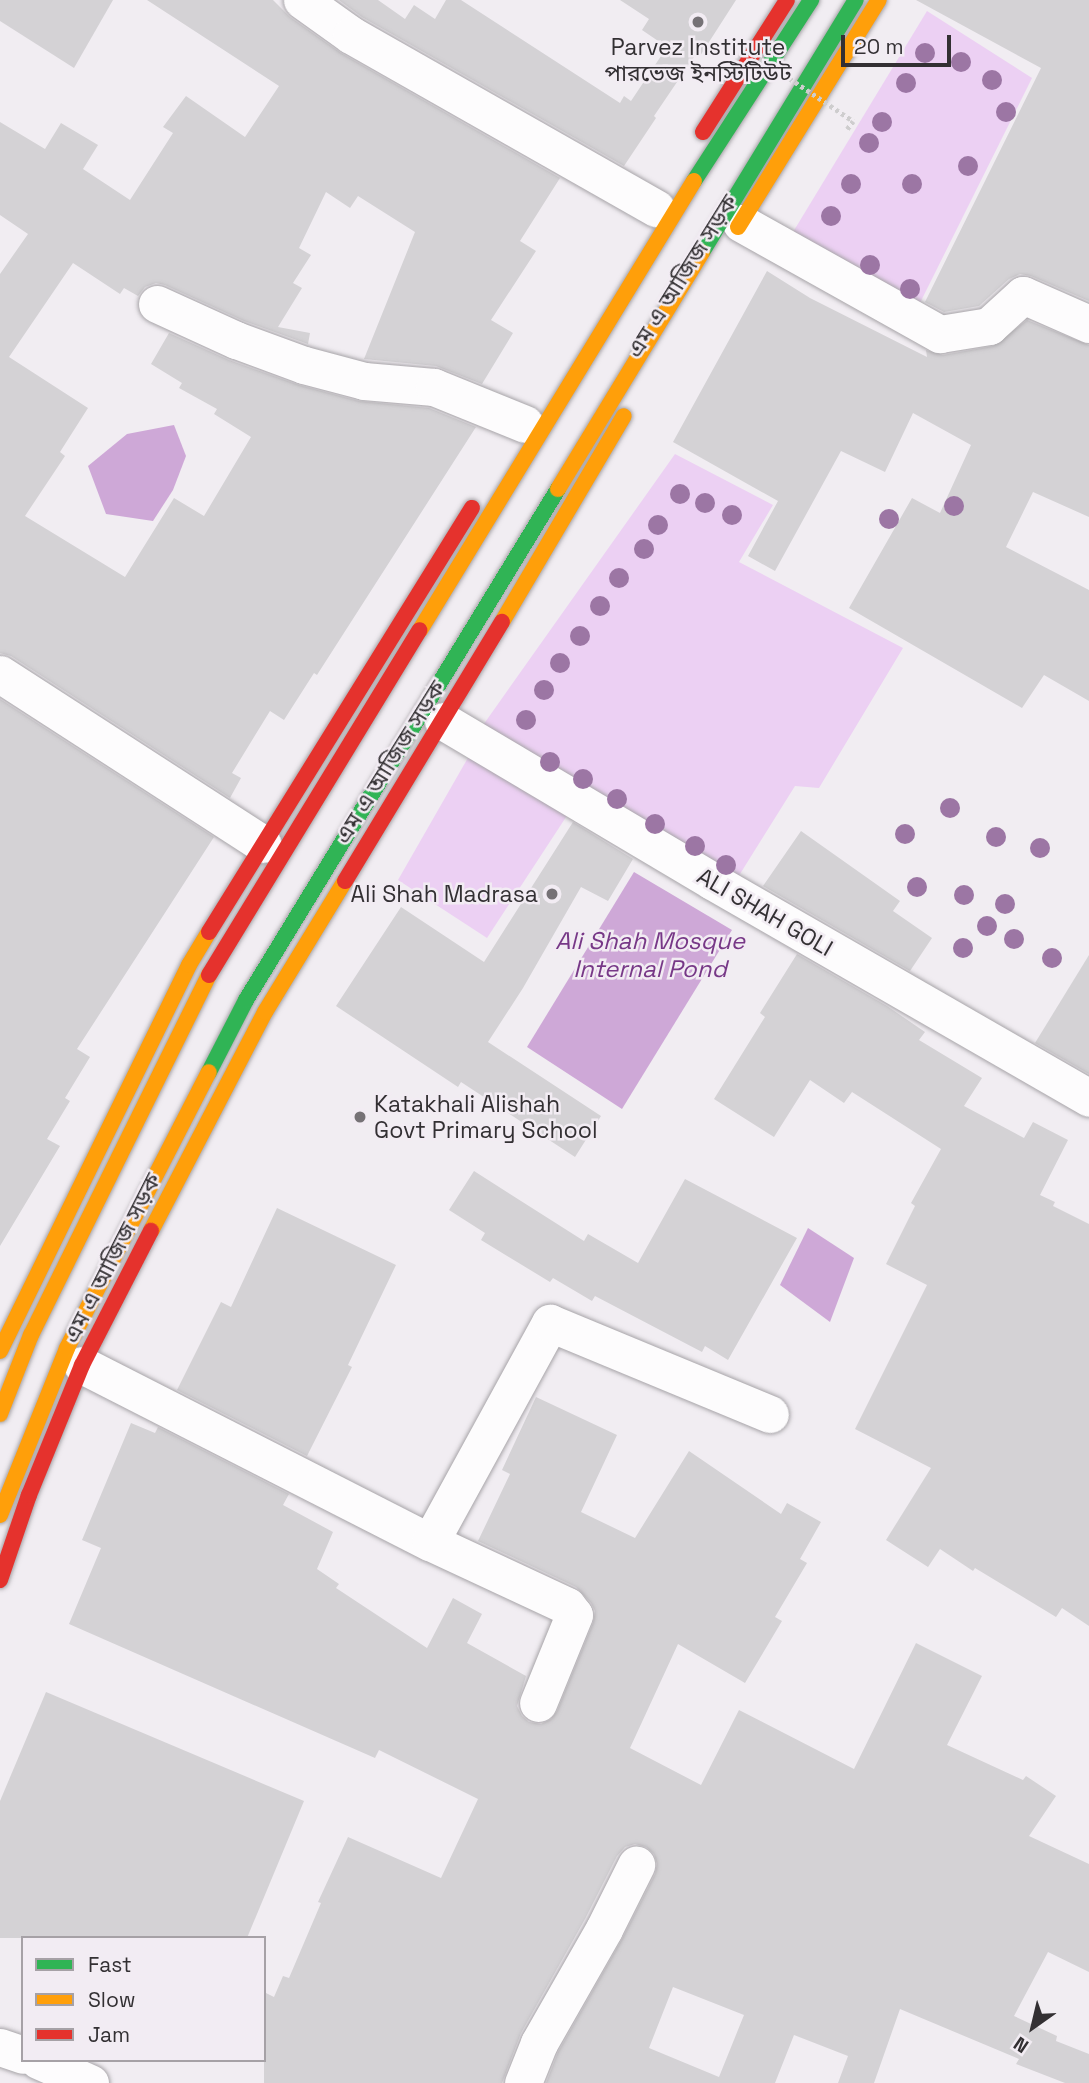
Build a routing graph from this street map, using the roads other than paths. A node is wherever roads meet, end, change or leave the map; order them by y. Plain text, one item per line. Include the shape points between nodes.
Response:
1 (302, 0) edge
2 (787, 0) edge
3 (811, 0) edge
4 (856, 0) edge
5 (879, 0) edge
6 (691, 150) dead end
7 (656, 208) dead end
8 (734, 235) joint
9 (157, 304) dead end
10 (1089, 324) edge
11 (630, 406) dead end
12 (525, 424) dead end
13 (481, 494) dead end
14 (0, 674) edge
15 (443, 721) junction
16 (263, 844) junction
17 (1089, 1098) edge
18 (0, 1352) edge
19 (82, 1366) junction
20 (0, 1414) edge
21 (770, 1414) dead end
22 (0, 1515) edge
23 (430, 1542) junction
24 (0, 1580) edge
25 (538, 1703) dead end
26 (636, 1865) dead end
27 (0, 2047) edge
28 (21, 2054) edge
29 (42, 2062) edge
30 (90, 2083) edge
31 (523, 2083) edge

1 - 7 street via 351,35
2 - 6 main road
3 - 20 main road via 707,160 206,981 31,1335
4 - 22 main road via 246,1000 67,1348
5 - 8 main road, এম এ আজিজ সড়ক
8 - 10 street via 940,334 989,326 1023,295
9 - 12 street via 304,365 364,381 434,387
11 - 15 main road, এম এ আজিজ সড়ক
13 - 16 main road
14 - 16 street
15 - 17 street, ALI SHAH GOLI
15 - 19 main road, এম এ আজিজ সড়ক via 265,1012
16 - 18 main road via 189,965
19 - 23 street
19 - 24 main road, এম এ আজিজ সড়ক
21 - 23 street via 550,1324
23 - 25 street via 572,1611
26 - 31 street via 539,2043
27 - 28 street
29 - 30 street

